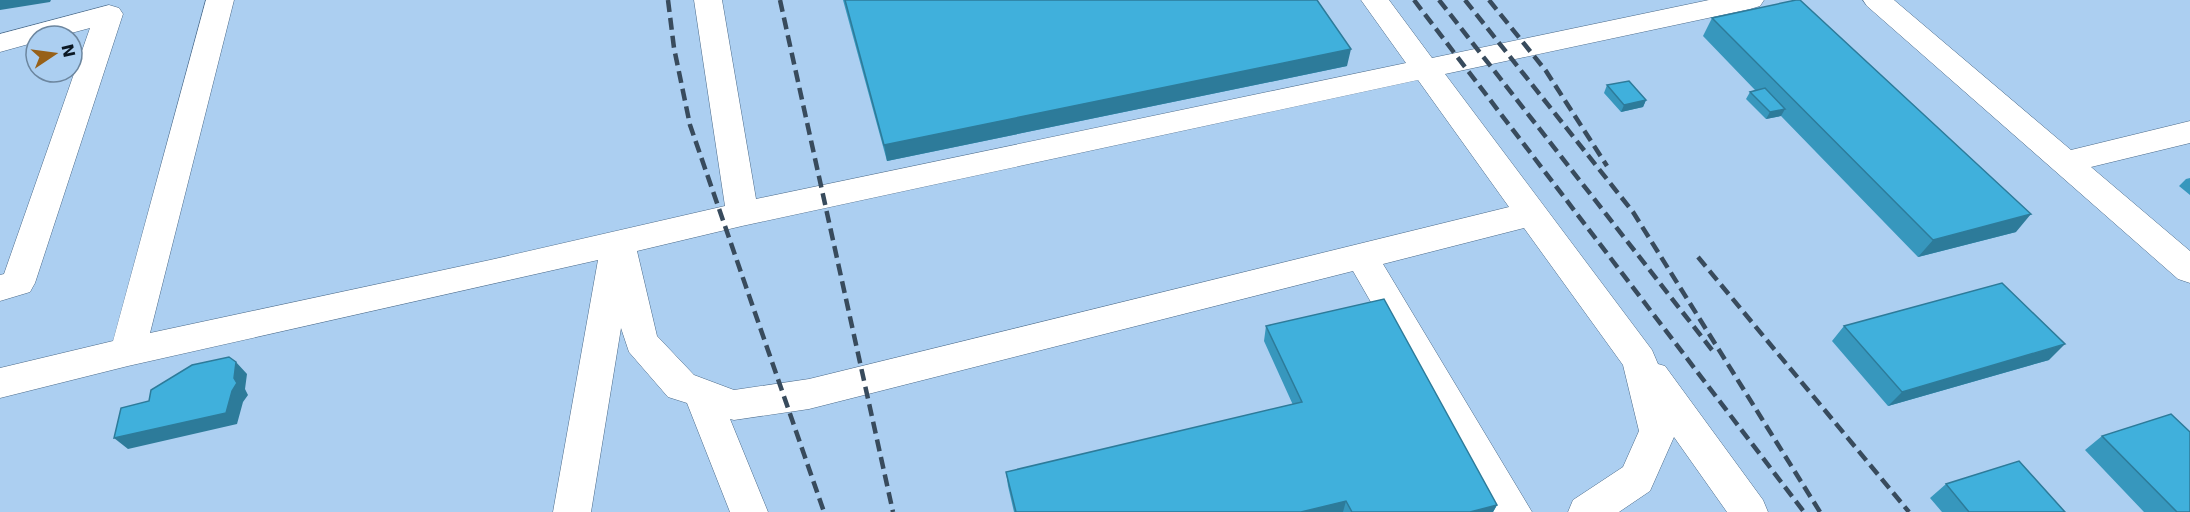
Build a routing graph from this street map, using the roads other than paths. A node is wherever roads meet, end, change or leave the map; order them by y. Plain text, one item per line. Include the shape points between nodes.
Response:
1 (220, 0) edge
2 (708, 0) edge
3 (1375, 0) edge
4 (1750, 0) edge
5 (1877, 0) edge
6 (0, 43) edge
7 (1424, 68) junction
8 (2190, 132) edge
9 (2065, 163) junction
10 (742, 214) junction
11 (1531, 214) junction
12 (618, 242) junction
13 (1361, 256) junction
14 (2190, 270) edge
15 (0, 288) edge
16 (128, 352) junction
17 (1640, 360) junction
18 (0, 383) edge
19 (701, 393) junction
20 (572, 512) edge
21 (749, 512) edge
22 (1513, 512) edge
23 (1587, 512) edge
24 (1749, 512) edge

1 - 16 lane
2 - 10 lane
3 - 7 lane
4 - 7 lane
5 - 9 lane
6 - 15 lane via 110,14 18,283
7 - 10 lane
7 - 11 lane
8 - 9 lane
9 - 14 lane
10 - 12 lane
11 - 13 lane
11 - 17 lane
12 - 16 lane
12 - 19 lane via 641,342 681,386
12 - 20 lane
13 - 19 lane via 809,394 734,405
13 - 22 lane
16 - 18 lane
17 - 23 lane via 1658,431 1636,479
17 - 24 lane
19 - 21 lane

